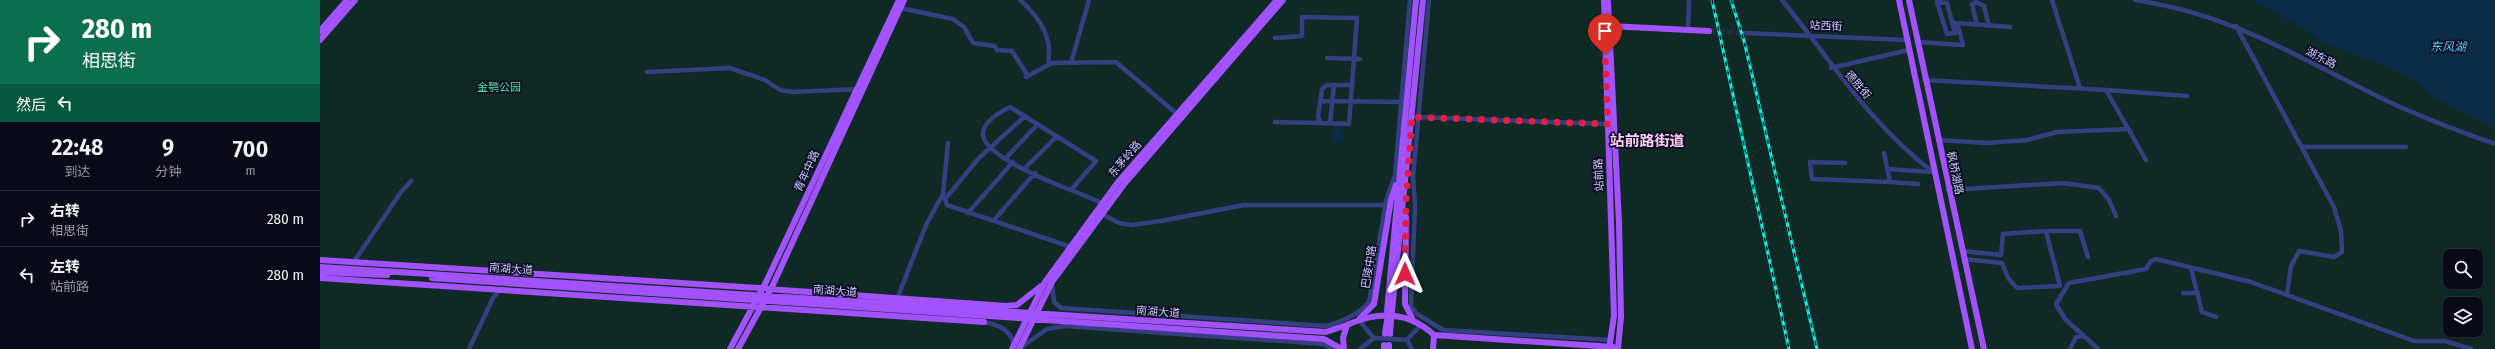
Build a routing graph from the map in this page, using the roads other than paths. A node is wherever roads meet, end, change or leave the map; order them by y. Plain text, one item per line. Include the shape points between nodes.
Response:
1 (347, 0) edge
2 (355, 0) edge
3 (899, 0) edge
4 (904, 0) edge
5 (1020, 0) edge
6 (1089, 0) edge
7 (1277, 0) edge
8 (1283, 0) edge
9 (1410, 0) edge
10 (1416, 0) edge
11 (1423, 0) edge
12 (1429, 0) edge
13 (1604, 0) edge
14 (1608, 0) edge
15 (1689, 0) edge
16 (1782, 0) edge
17 (1898, 0) edge
18 (1909, 0) edge
19 (2052, 0) edge
20 (2136, 0) edge
21 (900, 8) junction
22 (1427, 22) junction
23 (1955, 23) junction
24 (1977, 25) junction
25 (1420, 26) junction
26 (1609, 26) junction
27 (1989, 26) junction
28 (2236, 26) junction
29 (2010, 27) dead end
30 (1688, 30) junction
31 (320, 31) edge
32 (1709, 31) tunnel mouth
33 (1745, 33) tunnel mouth
34 (1808, 36) junction
35 (1275, 38) dead end
36 (320, 40) edge
37 (1906, 40) junction
38 (1917, 42) junction
39 (1425, 45) junction
40 (1908, 50) junction
41 (1418, 53) junction
42 (1327, 58) dead end
43 (1354, 59) junction
44 (1360, 59) dead end
45 (1071, 63) junction
46 (1048, 65) junction
47 (1832, 68) junction
48 (647, 72) dead end
49 (1924, 80) junction
50 (1334, 85) junction
51 (1352, 85) junction
52 (2080, 88) junction
53 (859, 89) junction
54 (2106, 90) junction
55 (2187, 96) dead end
56 (1332, 100) junction
57 (1351, 100) junction
58 (1320, 101) junction
59 (1403, 102) junction
60 (1178, 115) junction
61 (1024, 117) junction
62 (1415, 117) junction
63 (1275, 122) dead end
64 (1320, 123) junction
65 (1330, 123) junction
66 (1608, 124) junction
67 (1036, 126) junction
68 (2129, 129) junction
69 (1056, 137) junction
70 (1938, 140) junction
71 (948, 143) dead end
72 (2495, 144) edge
73 (2302, 147) junction
74 (2406, 147) dead end
75 (992, 148) junction
76 (1884, 153) dead end
77 (1006, 158) junction
78 (2146, 160) dead end
79 (1013, 162) junction
80 (1845, 163) dead end
81 (1025, 168) junction
82 (1888, 169) junction
83 (1933, 172) junction
84 (1035, 173) junction
85 (1399, 176) junction
86 (1407, 176) junction
87 (412, 181) dead end
88 (1890, 182) junction
89 (1918, 184) dead end
90 (1948, 190) junction
91 (1070, 191) junction
92 (1102, 203) junction
93 (1385, 205) junction
94 (968, 213) junction
95 (1102, 214) junction
96 (2116, 216) dead end
97 (994, 220) junction
98 (2046, 231) junction
99 (1071, 247) junction
100 (1962, 251) junction
101 (2001, 253) junction
102 (2088, 257) dead end
103 (1964, 259) junction
104 (320, 260) edge
105 (353, 263) junction
106 (2002, 263) junction
107 (320, 267) edge
108 (2191, 268) junction
109 (320, 272) edge
110 (320, 278) edge
111 (1045, 282) junction
112 (1052, 282) junction
113 (500, 289) junction
114 (2183, 293) dead end
115 (2198, 293) junction
116 (2287, 294) junction
117 (762, 297) junction
118 (897, 299) junction
119 (1028, 316) junction
120 (1036, 317) junction
121 (2216, 317) dead end
122 (1412, 318) junction
123 (1389, 320) dead end
124 (1361, 321) junction
125 (984, 322) joint
126 (1347, 325) junction
127 (1419, 327) dead end
128 (1202, 328) junction
129 (1388, 334) dead end
130 (1434, 335) junction
131 (2084, 336) junction
132 (1374, 338) junction
133 (1407, 340) junction
134 (1610, 345) edge
135 (1016, 348) edge
136 (1618, 348) edge
137 (469, 349) edge
138 (730, 349) edge
139 (738, 349) edge
140 (1333, 349) edge
141 (1343, 349) edge
142 (1360, 349) edge
143 (1412, 349) edge
144 (1433, 349) edge
145 (1972, 349) edge
146 (1984, 349) edge
147 (2070, 349) edge
148 (2098, 349) edge
149 (2471, 349) edge

1 - 31 main road
2 - 36 main road
3 - 53 main road, 青年中路
4 - 21 main road, 青年中路
5 - 46 street via 1046,34
6 - 45 street
7 - 60 main road, 东茅岭路
8 - 95 main road, 东茅岭路 via 1125,183
9 - 59 street
10 - 59 main road, 巴陵中路
11 - 25 main road, 巴陵中路
12 - 22 street
13 - 66 main road, 站前路
14 - 26 main road, 站前路
15 - 30 street
16 - 34 street, 德胜街
17 - 37 main road, 枫桥湖路
18 - 38 main road, 枫桥湖路
19 - 52 street
20 - 28 street, 湖东路 via 2199,12
21 - 46 street via 953,19 964,27 973,43 1012,51 1027,77
21 - 53 main road, 青年中路
22 - 25 street
22 - 39 street
23 - 23 street via 1947,3 1937,2 1947,34 1955,33
23 - 24 street
23 - 38 street via 1963,45
24 - 27 street
24 - 27 street via 1972,4 1976,2 1984,6
25 - 41 main road, 巴陵中路
26 - 30 main road
26 - 136 main road, 站前路 via 1619,223 1621,317
27 - 29 street
28 - 72 street, 湖东路 via 2385,101
28 - 73 street
30 - 32 main road
33 - 34 street, 站西街
34 - 37 street, 站西街
34 - 47 street, 德胜街
35 - 43 street via 1302,36 1302,17 1357,18
37 - 40 main road, 枫桥湖路
38 - 49 main road, 枫桥湖路
39 - 41 street
39 - 62 street
40 - 47 street
40 - 83 main road, 枫桥湖路
41 - 62 main road, 巴陵中路
42 - 43 street
43 - 44 street
43 - 51 street
45 - 46 street
45 - 60 street via 1116,62
47 - 83 street, 德胜街 via 1896,142
48 - 53 street via 730,68 765,80 780,90 793,92
49 - 52 street
49 - 70 main road, 枫桥湖路
50 - 51 street
50 - 56 street
50 - 58 street via 1327,85 1322,89
51 - 57 street
52 - 54 street
53 - 117 main road, 青年中路
53 - 117 main road, 青年中路
54 - 55 street
54 - 68 street
56 - 57 street
56 - 58 street
56 - 65 street
57 - 59 street
57 - 65 street via 1349,124
58 - 64 street
59 - 85 main road, 巴陵中路
59 - 93 street via 1395,175
60 - 92 main road, 东茅岭路
61 - 67 street
61 - 75 street
61 - 75 street via 1010,107 990,120 984,131 985,140
62 - 66 street
62 - 86 main road, 巴陵中路
62 - 134 street via 1415,206 1410,301 1417,314 1443,330
63 - 64 street
64 - 65 street
66 - 134 main road, 站前路 via 1614,316
67 - 69 street
67 - 77 street
68 - 70 street via 2057,132 2027,140 1987,143
68 - 78 street
69 - 81 street
69 - 91 street via 1096,161
70 - 90 main road, 枫桥湖路
71 - 118 street via 943,194 926,225
73 - 74 street
73 - 116 street via 2334,207 2341,231 2342,252 2334,257 2299,251 2291,266
75 - 77 street
75 - 94 street via 979,158 945,199 947,205
76 - 82 street
77 - 79 street
79 - 81 street
79 - 94 street
80 - 88 street via 1810,162 1812,179
81 - 84 street
82 - 83 street
82 - 88 street
83 - 145 main road, 枫桥湖路
84 - 91 street
84 - 97 street
85 - 86 main road, 巴陵中路 via 1390,311
85 - 124 main road, 巴陵中路 via 1391,200 1374,304
86 - 122 main road, 巴陵中路 via 1405,304
87 - 105 street via 401,192
88 - 89 street
90 - 96 street via 2063,183 2099,188 2109,200
90 - 100 main road, 枫桥湖路
91 - 92 street
92 - 99 main road, 东茅岭路
93 - 95 street via 1244,205 1223,207 1148,225 1122,224
93 - 112 street via 1369,302 1355,315 1327,326 1061,308 1054,302
94 - 97 street
95 - 112 main road, 东茅岭路
97 - 99 street
98 - 101 street via 2003,234
98 - 102 street via 2080,231
98 - 106 street via 2060,286 2017,288 2008,278
99 - 111 main road, 东茅岭路
100 - 101 street
100 - 103 main road, 枫桥湖路
101 - 106 street
103 - 106 street
103 - 146 main road, 枫桥湖路
104 - 105 main road
105 - 117 main road
107 - 117 main road, 南湖大道
108 - 115 street
108 - 116 street via 2251,282
108 - 131 street via 2156,259 2151,261 2146,269 2069,284 2056,304 2065,319
109 - 117 main road, 南湖大道
110 - 113 main road
111 - 118 main road via 1017,305
111 - 119 main road, 东茅岭路
112 - 120 main road, 东茅岭路
113 - 117 main road
113 - 137 street via 493,298
114 - 115 street
115 - 121 street via 2202,312
116 - 149 street via 2414,341 2445,341
117 - 118 main road
117 - 119 main road, 南湖大道
117 - 125 main road
117 - 138 main road, 青年中路
117 - 139 main road, 青年中路
119 - 120 main road, 南湖大道
119 - 135 main road, 东茅岭路
120 - 128 main road, 南湖大道
120 - 135 main road, 东茅岭路
122 - 124 main road, bridge via 1389,316
122 - 130 main road, bridge via 1427,326
123 - 129 main road
124 - 126 main road, 巴陵中路, bridge
124 - 132 street
125 - 135 street via 997,324 1008,331
126 - 128 main road, 南湖大道 via 1326,332
126 - 141 main road
127 - 133 street
128 - 141 main road via 1324,339
130 - 134 main road
130 - 144 main road
131 - 147 street via 2076,337
131 - 148 street
132 - 133 street, bridge
132 - 142 street
133 - 143 street
134 - 136 main road
135 - 140 street via 1039,332 1064,326 1323,344

